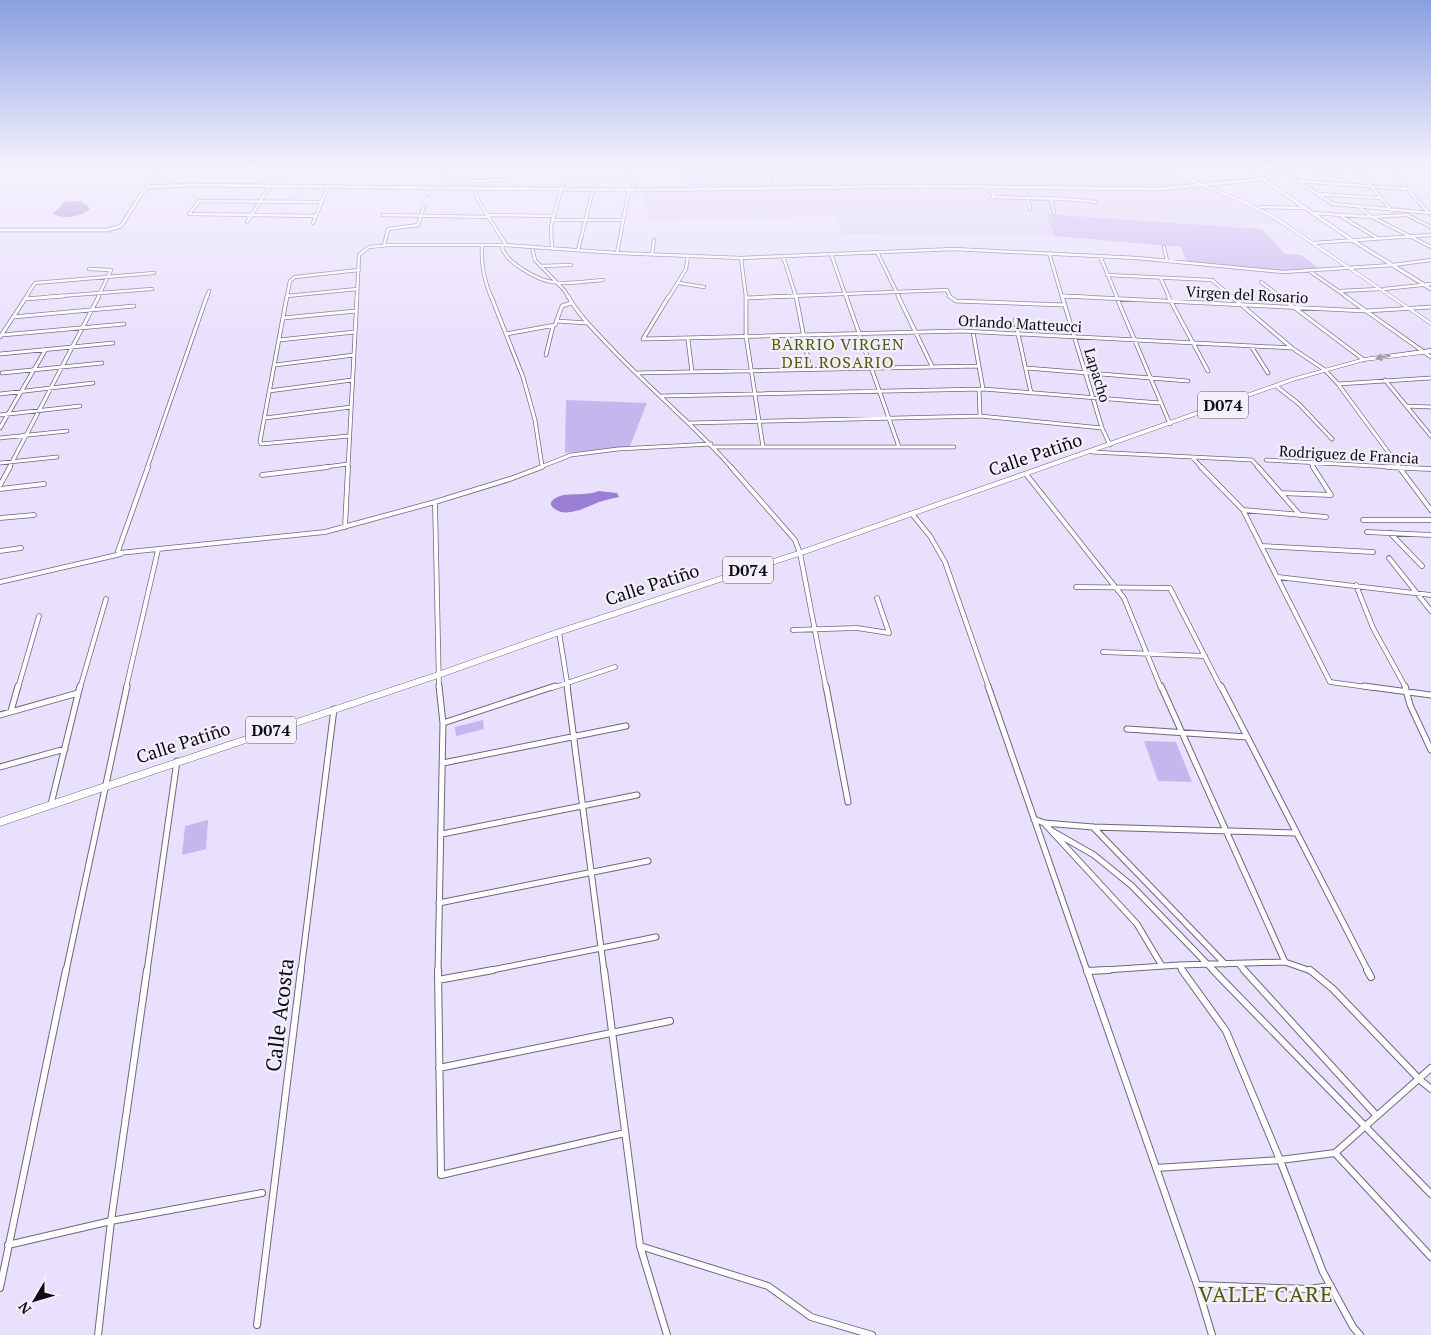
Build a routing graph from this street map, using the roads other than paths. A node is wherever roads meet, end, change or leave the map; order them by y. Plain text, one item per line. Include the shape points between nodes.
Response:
1 (120, 226) edge
2 (410, 226) edge
3 (494, 226) edge
4 (551, 226) edge
5 (585, 226) edge
6 (622, 226) edge
7 (1288, 226) edge
8 (1293, 226) edge
9 (1332, 226) edge
10 (1358, 226) edge
11 (1391, 226) edge
12 (0, 230) edge
13 (1431, 235) edge
14 (1411, 236) junction
15 (1377, 238) junction
16 (654, 240) dead end
17 (1352, 240) junction
18 (1315, 243) junction
19 (384, 245) junction
20 (482, 245) junction
21 (502, 245) junction
22 (506, 245) junction
23 (532, 247) junction
24 (1164, 247) dead end
25 (1431, 247) edge
26 (552, 249) junction
27 (578, 250) junction
28 (877, 252) junction
29 (617, 253) junction
30 (1049, 253) junction
31 (652, 254) junction
32 (831, 254) junction
33 (688, 256) junction
34 (783, 256) junction
35 (1100, 256) junction
36 (741, 258) junction
37 (1431, 260) edge
38 (1167, 261) junction
39 (571, 265) dead end
40 (1393, 265) junction
41 (540, 266) junction
42 (1350, 267) junction
43 (89, 269) dead end
44 (358, 270) junction
45 (1308, 270) junction
46 (154, 273) dead end
47 (1107, 275) junction
48 (109, 276) junction
49 (1161, 279) junction
50 (604, 280) dead end
51 (555, 282) junction
52 (1261, 282) dead end
53 (679, 283) junction
54 (1431, 284) edge
55 (1424, 285) junction
56 (704, 287) dead end
57 (152, 289) dead end
58 (358, 289) junction
59 (1382, 289) junction
60 (1431, 289) edge
61 (209, 291) dead end
62 (897, 291) junction
63 (1338, 292) junction
64 (101, 293) junction
65 (845, 294) junction
66 (287, 296) junction
67 (1063, 296) junction
68 (796, 297) junction
69 (746, 298) junction
70 (25, 299) junction
71 (1117, 299) junction
72 (1171, 302) junction
73 (571, 303) junction
74 (1065, 305) junction
75 (134, 306) dead end
76 (1241, 306) junction
77 (1431, 307) edge
78 (1295, 308) junction
79 (1411, 308) junction
80 (92, 310) junction
81 (356, 311) junction
82 (1366, 312) junction
83 (13, 317) junction
84 (283, 318) junction
85 (1016, 320) dead end
86 (557, 322) junction
87 (1431, 322) edge
88 (587, 323) junction
89 (124, 324) dead end
90 (552, 326) junction
91 (84, 328) junction
92 (915, 331) junction
93 (355, 332) junction
94 (973, 332) junction
95 (860, 333) junction
96 (506, 334) junction
97 (1020, 334) junction
98 (802, 335) junction
99 (1, 336) edge
100 (746, 336) junction
101 (1076, 337) junction
102 (279, 340) junction
103 (688, 340) junction
104 (1134, 340) junction
105 (1192, 342) junction
106 (113, 343) dead end
107 (1251, 346) junction
108 (74, 347) junction
109 (1292, 348) junction
110 (46, 349) junction
111 (1431, 351) edge
112 (1423, 352) junction
113 (0, 354) edge
114 (354, 355) junction
115 (546, 355) dead end
116 (1431, 357) edge
117 (1364, 360) junction
118 (102, 363) dead end
119 (275, 364) junction
120 (932, 366) junction
121 (978, 366) junction
122 (64, 367) junction
123 (870, 367) junction
124 (1026, 368) junction
125 (810, 369) junction
126 (34, 370) junction
127 (752, 370) junction
128 (1325, 370) junction
129 (1208, 371) dead end
130 (692, 372) junction
131 (2, 373) dead end
132 (636, 373) junction
133 (1085, 373) junction
134 (1268, 373) dead end
135 (1149, 378) junction
136 (1431, 378) edge
137 (352, 380) junction
138 (1384, 380) junction
139 (1188, 382) dead end
140 (93, 383) dead end
141 (1338, 384) junction
142 (1276, 386) junction
143 (52, 388) junction
144 (981, 389) junction
145 (269, 390) junction
146 (22, 391) junction
147 (878, 392) junction
148 (1031, 393) junction
149 (0, 394) edge
150 (755, 394) junction
151 (662, 396) junction
152 (1094, 398) junction
153 (1160, 403) junction
154 (80, 406) dead end
155 (1406, 406) junction
156 (351, 407) junction
157 (1431, 407) edge
158 (40, 411) junction
159 (8, 414) junction
160 (0, 415) edge
161 (980, 416) junction
162 (265, 418) junction
163 (888, 418) junction
164 (759, 420) junction
165 (690, 423) junction
166 (1170, 424) junction
167 (0, 428) edge
168 (1102, 428) junction
169 (67, 431) dead end
170 (27, 435) junction
171 (349, 436) junction
172 (1431, 436) edge
173 (0, 438) edge
174 (1332, 439) dead end
175 (1110, 445) junction
176 (712, 446) junction
177 (763, 447) junction
178 (899, 447) junction
179 (954, 447) dead end
180 (1092, 452) junction
181 (57, 456) dead end
182 (1192, 457) junction
183 (1266, 460) dead end
184 (13, 462) junction
185 (0, 463) edge
186 (1311, 463) junction
187 (348, 464) junction
188 (542, 466) junction
189 (1400, 467) junction
190 (1431, 469) edge
191 (1026, 474) junction
192 (262, 475) dead end
193 (44, 484) dead end
194 (0, 487) edge
195 (1281, 494) junction
196 (435, 502) junction
197 (1243, 510) junction
198 (1431, 510) edge
199 (912, 514) junction
200 (34, 515) dead end
201 (1300, 515) junction
202 (1326, 517) dead end
203 (0, 518) edge
204 (1363, 520) dead end
205 (1431, 520) edge
206 (345, 527) junction
207 (1367, 532) dead end
208 (1390, 532) junction
209 (1431, 535) edge
210 (1262, 546) junction
211 (21, 548) dead end
212 (0, 550) edge
213 (158, 550) junction
214 (1373, 552) dead end
215 (800, 553) junction
216 (124, 554) junction
217 (1389, 558) dead end
218 (1422, 566) dead end
219 (1278, 577) junction
220 (0, 582) edge
221 (1356, 585) junction
222 (1076, 587) dead end
223 (1115, 588) junction
224 (1417, 593) junction
225 (1431, 595) edge
226 (877, 598) dead end
227 (106, 599) dead end
228 (1431, 610) edge
229 (40, 616) dead end
230 (793, 630) dead end
231 (814, 630) junction
232 (559, 632) junction
233 (1103, 652) dead end
234 (1146, 654) junction
235 (1205, 656) junction
236 (615, 667) dead end
237 (438, 675) junction
238 (567, 683) junction
239 (1408, 692) junction
240 (78, 693) junction
241 (1431, 695) edge
242 (334, 709) junction
243 (11, 711) junction
244 (0, 715) edge
245 (443, 723) junction
246 (626, 726) dead end
247 (1127, 729) dead end
248 (1182, 733) junction
249 (574, 736) junction
250 (1247, 737) junction
251 (65, 749) junction
252 (1431, 750) edge
253 (177, 761) junction
254 (443, 763) junction
255 (0, 767) edge
256 (104, 786) junction
257 (637, 795) dead end
258 (848, 802) dead end
259 (51, 804) junction
260 (583, 806) junction
261 (1034, 819) junction
262 (0, 822) edge
263 (1044, 823) junction
264 (1093, 827) junction
265 (1226, 831) junction
266 (1052, 832) junction
267 (1296, 833) junction
268 (442, 834) junction
269 (648, 861) dead end
270 (592, 873) junction
271 (439, 904) junction
272 (656, 937) dead end
273 (602, 949) junction
274 (1285, 962) junction
275 (1208, 964) junction
276 (1225, 964) junction
277 (1239, 964) junction
278 (1179, 965) junction
279 (1162, 966) junction
280 (1087, 971) junction
281 (1371, 977) dead end
282 (438, 980) junction
283 (670, 1021) dead end
284 (612, 1033) junction
285 (439, 1068) junction
286 (1431, 1068) edge
287 (1420, 1080) junction
288 (1431, 1089) edge
289 (1377, 1116) junction
290 (1366, 1125) junction
291 (625, 1133) junction
292 (1335, 1153) junction
293 (1280, 1160) junction
294 (1156, 1168) junction
295 (262, 1193) dead end
296 (1431, 1194) edge
297 (111, 1222) junction
298 (8, 1245) junction
299 (640, 1246) junction
300 (1431, 1257) edge
301 (1196, 1285) junction
302 (1331, 1286) junction
303 (0, 1288) edge
304 (257, 1325) dead end
305 (98, 1335) edge
306 (667, 1335) edge
307 (872, 1335) edge
308 (1212, 1335) edge
309 (1360, 1335) edge

1 - 12 street via 114,229
2 - 19 street via 387,230
3 - 22 street
4 - 26 street via 549,240
5 - 27 street
6 - 29 street
7 - 18 main road
8 - 18 main road
9 - 17 street
10 - 15 street
11 - 14 street
13 - 14 street
14 - 15 street
14 - 25 street
15 - 17 street
16 - 31 street
17 - 18 street
17 - 40 street
18 - 42 main road
19 - 20 street
19 - 44 street via 361,252
20 - 21 street
20 - 96 street via 484,279
21 - 22 street
21 - 51 street via 514,265
22 - 23 street
23 - 26 street
23 - 41 street
24 - 38 street
26 - 27 street
27 - 29 street
28 - 30 street via 954,249
28 - 32 street
28 - 62 street
29 - 31 street
30 - 35 street
30 - 67 street, Lapacho
31 - 33 street
32 - 34 street
32 - 65 street
33 - 36 street
33 - 53 street
34 - 36 street
34 - 68 street
35 - 38 street
35 - 47 street
36 - 69 street
37 - 40 street
38 - 45 street via 1284,272
39 - 41 street
40 - 42 street
40 - 55 street
41 - 51 street
42 - 45 street
42 - 59 main road
43 - 48 street via 110,268
44 - 58 street
44 - 66 street via 296,277 290,281
45 - 63 street
46 - 48 street
47 - 49 street
47 - 71 street
48 - 64 street
48 - 70 street via 35,283
49 - 72 street
49 - 76 street via 1212,280
50 - 51 street
51 - 73 street
52 - 78 street
53 - 56 street
53 - 103 street, Orlando Matteucci via 643,339
54 - 55 street
55 - 59 street
55 - 60 street
57 - 64 street
58 - 66 street
58 - 81 street
59 - 63 street
59 - 79 main road
61 - 216 street via 118,551
62 - 65 street
62 - 74 street via 947,290 950,298 956,301
62 - 92 street
63 - 82 street
64 - 70 street
64 - 80 street
65 - 68 street
65 - 95 street
66 - 84 street
67 - 71 street, Virgen del Rosario
67 - 74 street, Lapacho
68 - 69 street
68 - 98 street
69 - 100 street
70 - 83 street
71 - 72 street, Virgen del Rosario
71 - 104 street
72 - 76 street, Virgen del Rosario
72 - 105 street
73 - 86 street via 562,306
73 - 88 street
74 - 101 street, Lapacho
75 - 80 street
76 - 78 street, Virgen del Rosario
76 - 109 street
77 - 79 street, Virgen del Rosario
78 - 82 street, Virgen del Rosario
78 - 117 street
79 - 82 street, Virgen del Rosario
79 - 87 main road
80 - 83 street
80 - 91 street
81 - 84 street
81 - 93 street
82 - 112 street
83 - 99 street
84 - 102 street
85 - 97 street
86 - 88 street
86 - 90 street
88 - 132 street
89 - 91 street
90 - 96 street
90 - 115 street
91 - 99 street
91 - 108 street
92 - 94 street, Orlando Matteucci
92 - 95 street, Orlando Matteucci
92 - 120 street
93 - 102 street
93 - 114 street
94 - 97 street, Orlando Matteucci
94 - 121 street
95 - 98 street, Orlando Matteucci
95 - 123 street
96 - 188 street via 526,386
97 - 101 street, Orlando Matteucci
97 - 124 street
98 - 100 street, Orlando Matteucci
98 - 125 street
100 - 103 street, Orlando Matteucci
100 - 127 street
101 - 104 street, Orlando Matteucci
101 - 133 street, Lapacho
102 - 119 street
103 - 130 street
104 - 105 street, Orlando Matteucci
104 - 135 street
105 - 107 street, Orlando Matteucci
105 - 129 street
106 - 108 street
107 - 109 street, Orlando Matteucci
107 - 134 street
108 - 110 street
108 - 122 street
109 - 128 street
110 - 113 street
110 - 126 street
111 - 112 main road, Calle Patiño / D074
112 - 116 street
112 -> 117 main road, Calle Patiño / D074
114 - 119 street
114 - 137 street
117 - 128 main road, Calle Patiño / D074
118 - 122 street
119 - 145 street
120 - 121 street
120 - 123 street
121 - 144 street
122 - 126 street
122 - 143 street
123 - 125 street
123 - 147 street
124 - 133 street
124 - 148 street
125 - 127 street
126 - 131 street
126 - 146 street
127 - 130 street
127 - 150 street
128 - 141 street
128 - 142 main road, Calle Patiño / D074
130 - 132 street
132 - 151 street
133 - 135 street
133 - 152 street, Lapacho
135 - 139 street
135 - 153 street
136 - 138 street
137 - 145 street
137 - 156 street
138 - 141 street
138 - 155 street
140 - 143 street
141 - 189 street
142 - 166 main road, Calle Patiño / D074
142 - 174 street via 1302,406
143 - 146 street
143 - 158 street
144 - 147 street
144 - 148 street
144 - 161 street
145 - 162 street
146 - 149 street
146 - 159 street
147 - 150 street
147 - 163 street
148 - 152 street
150 - 151 street
150 - 164 street
151 - 165 street
152 - 153 street
152 - 168 street, Lapacho
153 - 166 street
154 - 158 street
155 - 157 street
155 - 172 street
156 - 162 street
156 - 171 street
158 - 159 street
158 - 170 street
159 - 160 street
159 - 167 street
161 - 163 street
161 - 168 street
162 - 171 street via 261,444
163 - 164 street
163 - 178 street
164 - 165 street
164 - 177 street
165 - 176 street
166 - 175 main road, Calle Patiño / D074
168 - 175 street, Lapacho
169 - 170 street
170 - 173 street
170 - 184 street
171 - 187 street
175 - 180 main road, Calle Patiño / D074
176 - 177 street
176 - 188 street via 581,453
176 - 215 street via 781,522 795,540
177 - 178 street
178 - 179 street
180 - 182 street
180 - 191 main road, Calle Patiño / D074
181 - 184 street
182 - 195 street via 1252,460
182 - 197 street
183 - 186 street, Rodriguez de Francia
184 - 185 street
184 - 194 street
186 - 189 street, Rodriguez de Francia
186 - 195 street via 1331,495
187 - 192 street
187 - 206 street
188 - 196 street
189 - 190 street, Rodriguez de Francia
189 - 198 street
191 - 199 main road, Calle Patiño / D074
191 - 223 street
193 - 194 street
195 - 201 street
196 - 206 street
196 - 237 street
197 - 201 street
197 - 210 street
199 - 215 main road, Calle Patiño / D074
199 - 261 street via 945,562
200 - 203 street
201 - 202 street
204 - 205 street
206 - 213 street via 307,535
207 - 208 street
208 - 209 street
208 - 218 street
210 - 214 street
210 - 219 street
211 - 212 street
213 - 216 street
213 - 256 street
215 - 231 street
215 - 232 main road, Calle Patiño / D074
216 - 220 street
217 - 224 street
219 - 221 street
219 - 239 street via 1330,682
221 - 224 street
221 - 239 street via 1373,628
222 - 223 street
223 - 234 street via 1124,598
223 - 235 street via 1170,588
224 - 225 street
224 - 228 street
226 - 231 street via 889,633 857,628
227 - 240 street
229 - 243 street
230 - 231 street
231 - 258 street
232 - 237 main road, Calle Patiño / D074
232 - 238 street
233 - 234 street
234 - 235 street
234 - 248 street
235 - 250 street
236 - 238 street
237 - 242 main road, Calle Patiño / D074
237 - 245 street
238 - 245 street
238 - 249 street
239 - 241 street
239 - 252 street via 1410,705
240 - 243 street
240 - 251 street
242 - 253 main road, Calle Patiño / D074
242 - 304 street, Calle Acosta
243 - 244 street
245 - 254 street
246 - 249 street
247 - 248 street
248 - 250 street
248 - 265 street
249 - 254 street
249 - 260 street
250 - 267 street
251 - 255 street
251 - 259 street
253 - 256 main road, Calle Patiño / D074
253 - 297 street
254 - 268 street
256 - 259 main road, Calle Patiño / D074
256 - 298 street
257 - 260 street
259 - 262 main road, Calle Patiño / D074
260 - 268 street
260 - 270 street
261 - 263 street
261 - 280 street
263 - 264 street
263 - 266 street
264 - 265 street
264 - 276 street
265 - 267 street
265 - 274 street
266 - 275 street via 1094,855 1120,875
266 - 279 street via 1137,924
267 - 281 street
268 - 271 street
269 - 270 street
270 - 271 street
270 - 273 street
271 - 282 street
272 - 273 street
273 - 282 street
273 - 284 street
274 - 277 street
274 - 287 street via 1309,969 1333,989
275 - 276 street
275 - 278 street
275 - 290 street
276 - 277 street
277 - 289 street
278 - 279 street
278 - 293 street via 1226,1031
279 - 280 street
280 - 294 street
282 - 285 street
283 - 284 street
284 - 285 street
284 - 291 street
285 - 291 street via 441,1175
286 - 287 street
287 - 288 street
287 - 289 street
289 - 290 street
290 - 292 street
290 - 296 street
291 - 299 street
292 - 293 street
292 - 300 street
293 - 294 street
293 - 302 street
294 - 301 street
295 - 297 street
297 - 298 street
297 - 305 street
298 - 303 street
299 - 306 street
299 - 307 street via 768,1286 811,1318
301 - 302 street via 1308,1289
301 - 308 street
302 - 309 street

